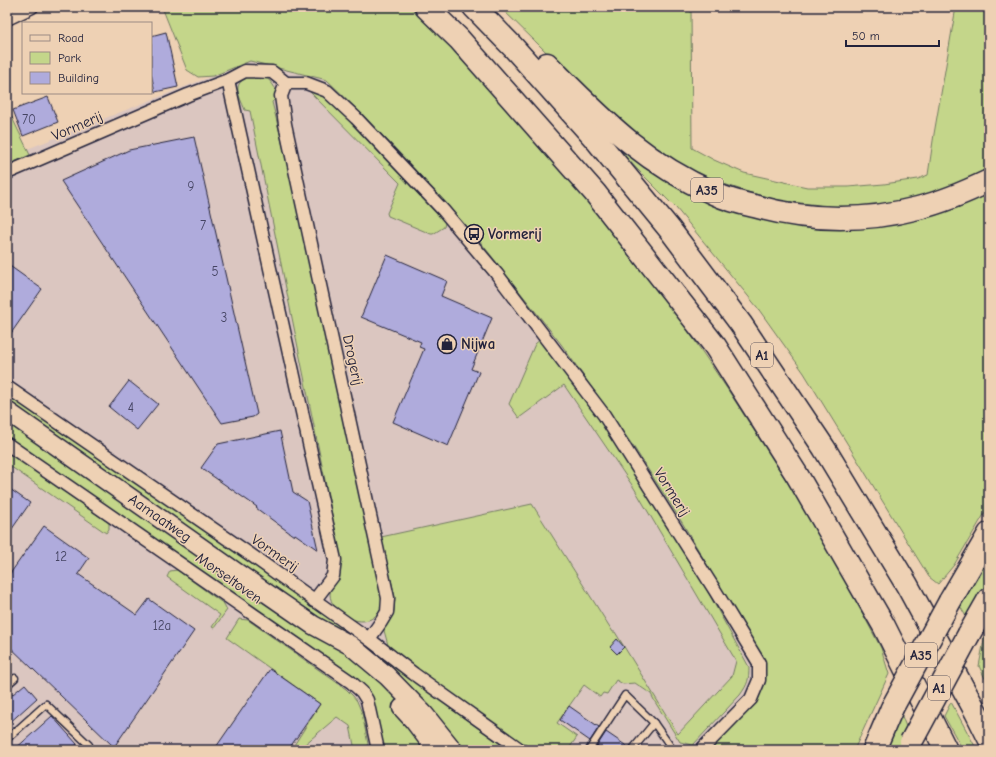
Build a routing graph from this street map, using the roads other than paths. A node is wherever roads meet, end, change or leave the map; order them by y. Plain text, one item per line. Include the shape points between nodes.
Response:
1 (32, 7) edge
2 (426, 7) edge
3 (476, 9) edge
4 (7, 19) edge
5 (228, 80) junction
6 (286, 83) junction
7 (7, 173) edge
8 (989, 181) edge
9 (7, 387) edge
10 (7, 411) edge
11 (7, 444) edge
12 (989, 534) edge
13 (989, 599) edge
14 (314, 601) junction
15 (313, 624) junction
16 (369, 639) junction
17 (15, 678) dead end
18 (7, 685) edge
19 (654, 723) junction
20 (7, 738) edge
21 (989, 738) edge
22 (909, 746) edge
23 (83, 750) edge
24 (378, 750) edge
25 (436, 750) edge
26 (453, 750) edge
27 (521, 750) edge
28 (589, 750) edge
29 (632, 750) edge
30 (674, 750) edge
31 (701, 750) edge
32 (874, 750) edge
33 (946, 750) edge

1 - 4 street
2 - 33 highway, A1 via 459,39 595,193 715,346 797,476 884,626
3 - 8 highway, A35 via 531,49 631,143 670,171 714,194 767,210 804,216 844,218 919,208 967,192
3 - 21 highway, A1 via 598,142 671,231 741,324 824,448 908,585
5 - 6 street, Vormerij via 245,71 272,72
5 - 7 street, Vormerij
5 - 14 street via 335,560 333,576
6 - 16 street, Drogerij via 281,96 285,124 388,598 386,612
6 - 31 street, Vormerij via 306,83 327,91 443,210 496,273 604,415 712,585 759,663 759,680 751,699
9 - 14 street, Vormerij
10 - 15 main road, Aamaatweg
11 - 24 street, Morseltoven via 351,682 367,700
12 - 32 highway, A35, bridge via 892,708
13 - 22 highway, A1, bridge
14 - 16 street, Vormerij
15 - 25 main road, Aamaatweg via 376,680 414,721
15 - 26 main road, Aamaatweg via 350,645 387,676 424,714
16 - 27 street, Vormerij
17 - 18 lane
19 - 28 lane via 625,695
19 - 29 lane
19 - 30 lane
20 - 23 lane via 46,704 89,745

